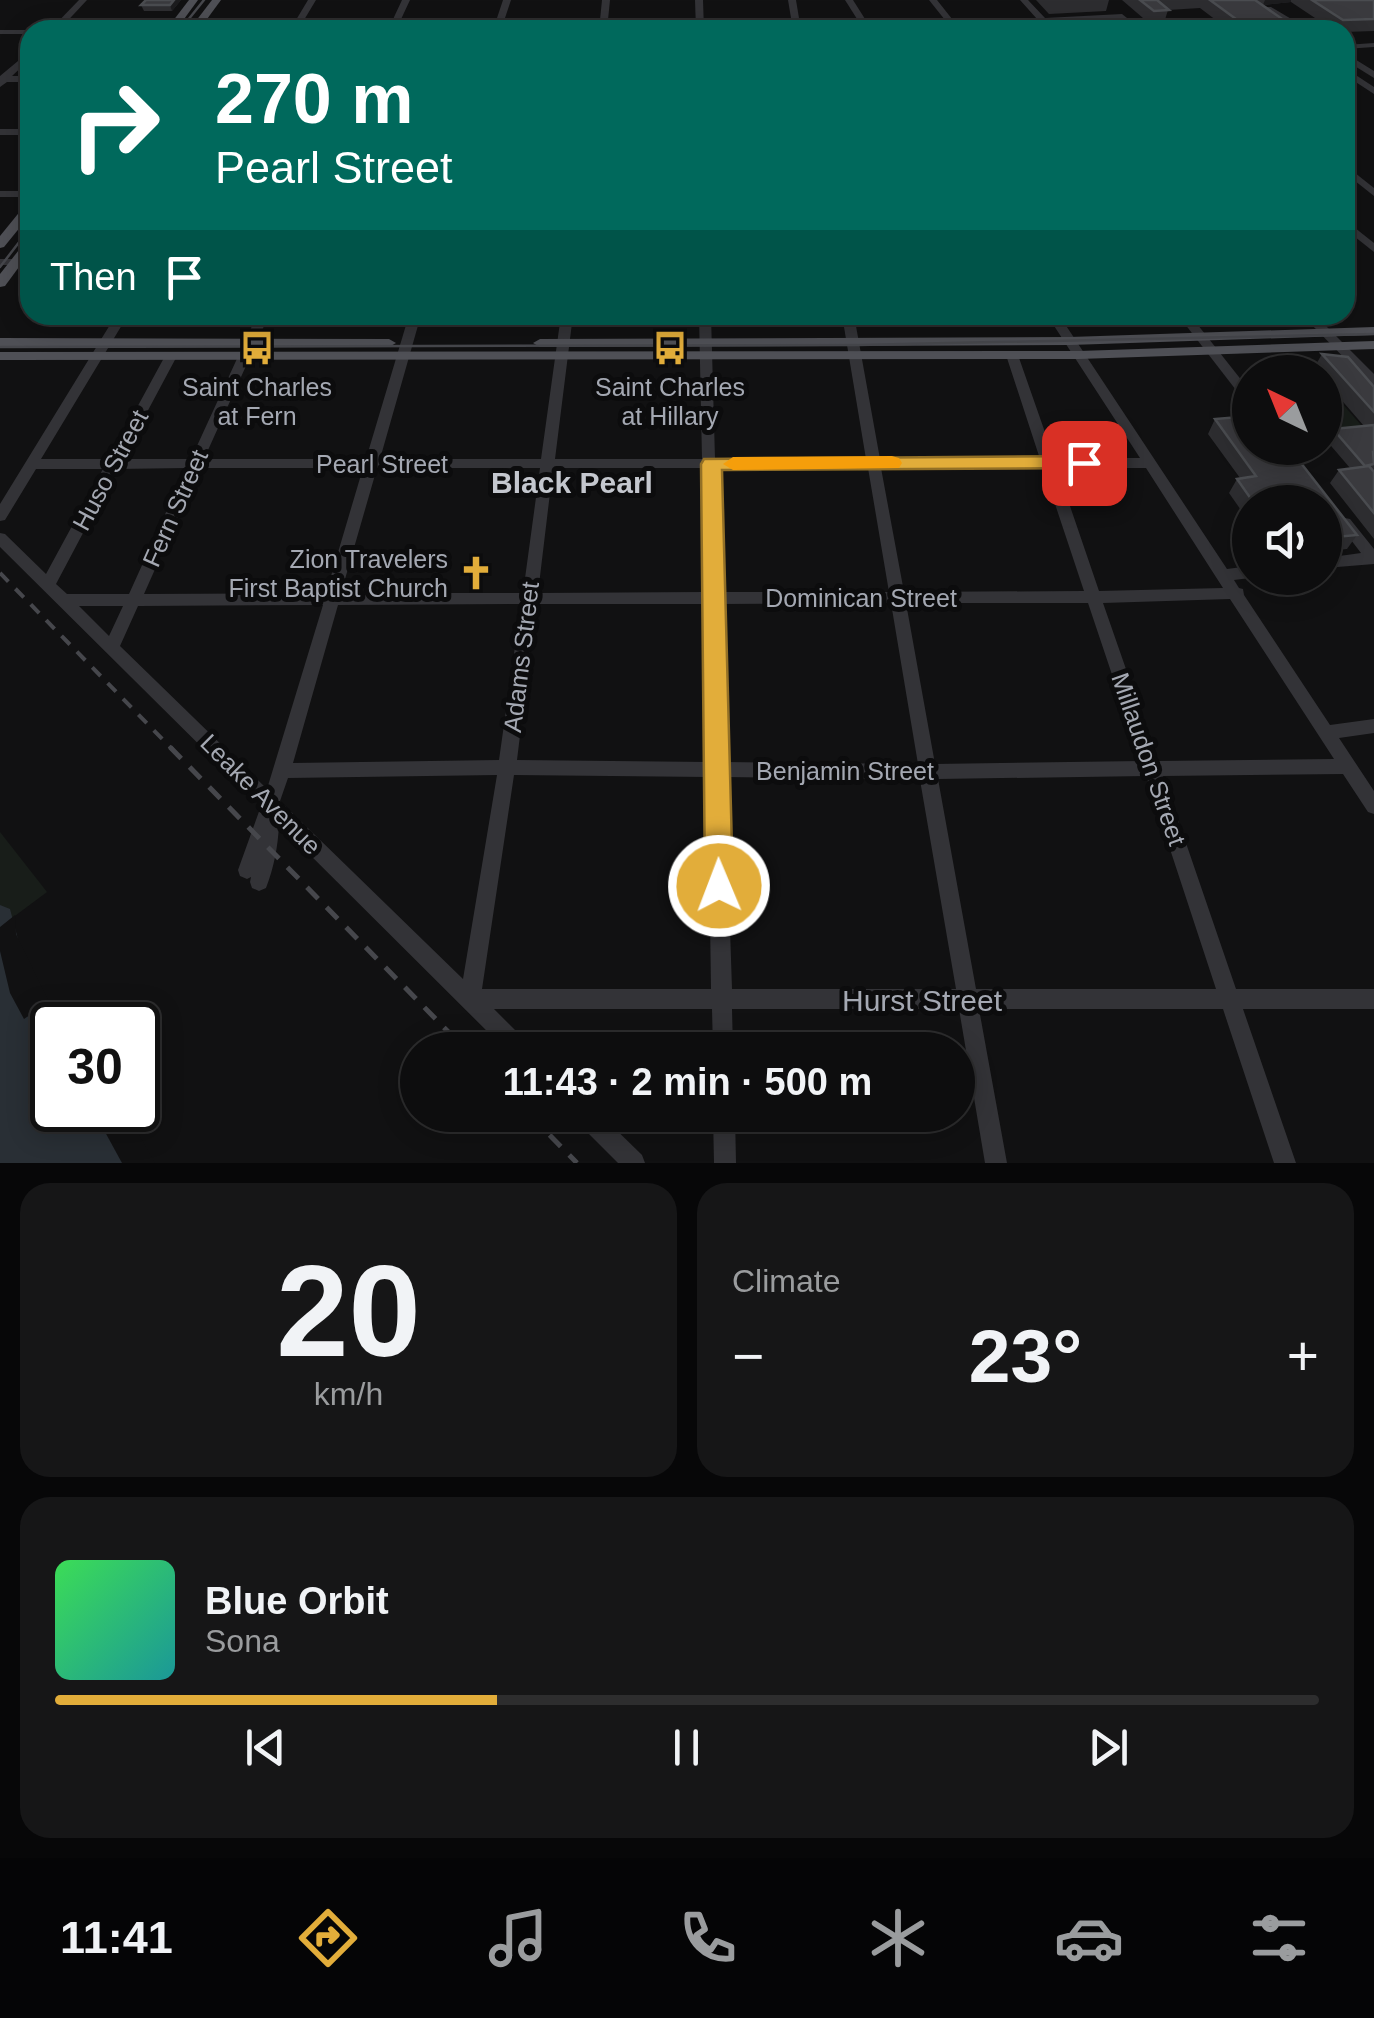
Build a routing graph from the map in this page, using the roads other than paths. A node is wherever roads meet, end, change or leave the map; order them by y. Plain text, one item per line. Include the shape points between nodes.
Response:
1 (83, 0) edge
2 (194, 0) edge
3 (217, 0) edge
4 (933, 0) edge
5 (1016, 0) edge
6 (64, 20) edge
7 (179, 20) edge
8 (202, 20) edge
9 (949, 20) edge
10 (1036, 20) edge
11 (1081, 20) edge
12 (1127, 20) edge
13 (1273, 20) edge
14 (1292, 20) edge
15 (20, 64) edge
16 (2, 81) edge
17 (1355, 177) edge
18 (1374, 193) edge
19 (20, 219) edge
20 (1355, 233) edge
21 (0, 244) edge
22 (1374, 250) edge
23 (20, 265) edge
24 (0, 283) edge
25 (116, 325) edge
26 (258, 325) edge
27 (412, 325) edge
28 (566, 325) edge
29 (706, 325) edge
30 (849, 325) edge
31 (1059, 325) edge
32 (1192, 325) edge
33 (1320, 325) edge
34 (1327, 325) edge
35 (1374, 331) edge
36 (1201, 336) junction
37 (1334, 337) junction
38 (0, 342) edge
39 (1374, 344) edge
40 (1074, 348) junction
41 (101, 349) junction
42 (405, 349) junction
43 (562, 349) junction
44 (706, 349) junction
45 (853, 349) junction
46 (247, 350) junction
47 (1211, 350) junction
48 (1012, 355) junction
49 (0, 356) edge
50 (171, 356) junction
51 (1232, 377) edge
52 (1374, 381) edge
53 (1050, 462) junction
54 (873, 463) junction
55 (1152, 463) junction
56 (32, 464) junction
57 (113, 464) junction
58 (196, 464) junction
59 (372, 464) junction
60 (546, 464) junction
61 (711, 464) junction
62 (0, 516) edge
63 (1342, 519) edge
64 (0, 538) edge
65 (1374, 558) edge
66 (1342, 561) edge
67 (1232, 574) edge
68 (1226, 575) junction
69 (48, 584) junction
70 (1232, 584) edge
71 (1232, 593) edge
72 (1239, 595) edge
73 (135, 598) junction
74 (332, 598) junction
75 (529, 598) junction
76 (713, 598) junction
77 (897, 598) junction
78 (1094, 598) junction
79 (64, 600) junction
80 (112, 646) junction
81 (1374, 726) edge
82 (1328, 732) junction
83 (1348, 766) junction
84 (507, 768) junction
85 (716, 770) junction
86 (1152, 770) junction
87 (282, 771) junction
88 (928, 772) junction
89 (272, 806) junction
90 (1374, 806) edge
91 (253, 876) dead end
92 (1374, 998) edge
93 (470, 999) junction
94 (1230, 999) junction
95 (967, 1000) junction
96 (722, 1001) junction
97 (503, 1032) edge
98 (723, 1032) edge
99 (603, 1132) edge
100 (724, 1132) edge
101 (634, 1163) edge
102 (725, 1163) edge
103 (996, 1163) edge
104 (1285, 1163) edge

1 - 6 street
2 - 7 main road
3 - 8 main road
4 - 9 street
5 - 10 street
11 - 12 street
13 - 14 street via 1257,9
15 - 16 street
17 - 18 street
19 - 21 main road
20 - 22 street
23 - 24 main road
25 - 41 street
26 - 46 street, Fern Street
27 - 42 street
28 - 43 street, Adams Street
29 - 44 street
30 - 45 street
31 - 40 street
32 - 36 street
33 - 37 street
34 - 37 street
35 - 37 main road
36 - 37 main road
36 - 40 main road
36 - 47 street
37 - 39 main road
37 - 47 main road
37 - 52 street
38 - 41 main road
40 - 45 main road
40 - 47 main road
40 - 48 main road
40 - 55 street
41 - 46 main road
41 - 49 main road
41 - 50 main road
41 - 56 street
42 - 43 main road
42 - 46 main road
42 - 59 street
43 - 44 main road
43 - 60 street, Adams Street
44 - 45 main road
44 - 61 street
45 - 48 main road
45 - 54 street
46 - 50 main road
46 - 58 street, Fern Street
47 - 51 street
48 - 53 street, Millaudon Street
50 - 57 street, Huso Street
53 - 54 street, Pearl Street
53 - 55 street, Pearl Street
53 - 78 street, Millaudon Street
54 - 61 street, Pearl Street
54 - 77 street
55 - 68 street
56 - 57 street, Pearl Street
56 - 62 street
57 - 58 street, Pearl Street
57 - 69 street, Huso Street
58 - 59 street, Pearl Street
58 - 73 street, Fern Street
59 - 60 street, Pearl Street
59 - 74 street
60 - 61 street, Pearl Street
60 - 75 street, Adams Street
61 - 76 street
63 - 65 street
64 - 69 street, Leake Avenue
65 - 66 street
67 - 68 street
68 - 70 street
69 - 79 street, Leake Avenue
71 - 78 street, Dominican Street
72 - 82 street
73 - 74 street, Dominican Street
73 - 79 street, Dominican Street
73 - 80 street, Fern Street
74 - 75 street, Dominican Street
74 - 87 street
75 - 76 street, Dominican Street
75 - 84 street, Adams Street
76 - 77 street, Dominican Street
76 - 85 street
77 - 78 street, Dominican Street
77 - 88 street
78 - 86 street, Millaudon Street
79 - 80 street, Leake Avenue
80 - 89 street, Leake Avenue
81 - 82 street
82 - 83 street
83 - 86 street, Benjamin Street
83 - 90 street
84 - 85 street, Benjamin Street
84 - 87 street, Benjamin Street
84 - 93 street, Adams Street
85 - 88 street, Benjamin Street
85 - 96 street
86 - 88 street, Benjamin Street
86 - 94 street, Millaudon Street
87 - 89 street
88 - 95 street
89 - 91 street via 269,849
89 - 93 street, Leake Avenue
92 - 94 street, Hurst Street
93 - 96 street, Hurst Street
93 - 97 street, Leake Avenue
94 - 95 street, Hurst Street
94 - 104 street, Millaudon Street
95 - 96 street, Hurst Street
95 - 103 street
96 - 98 street
99 - 101 street
100 - 102 street

